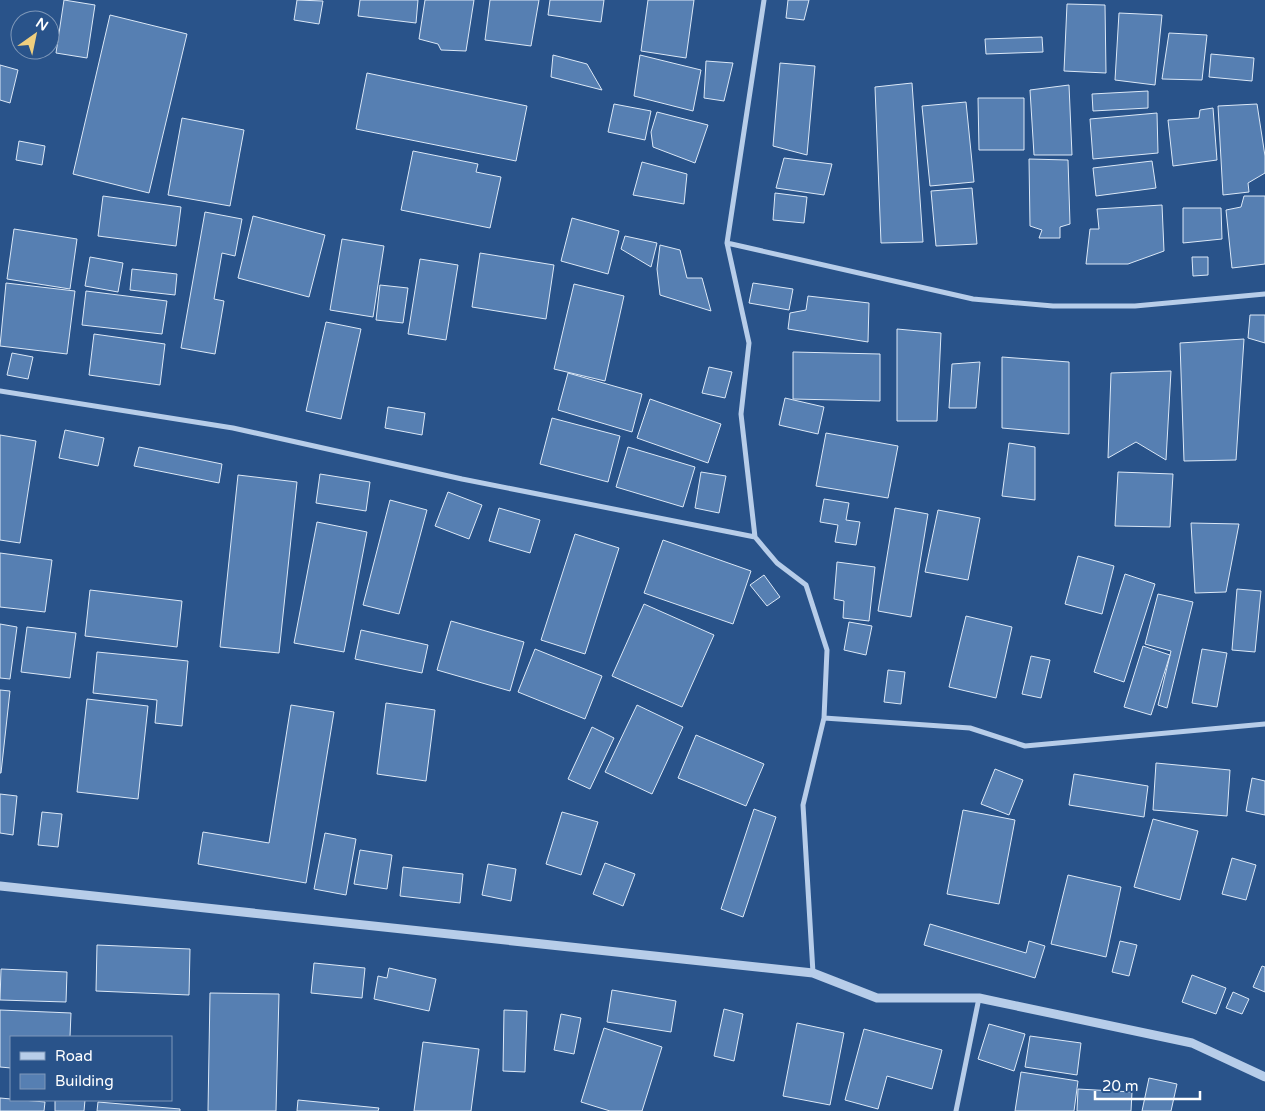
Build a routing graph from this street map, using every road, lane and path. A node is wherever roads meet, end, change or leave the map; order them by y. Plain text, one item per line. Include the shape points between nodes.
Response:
1 (764, 0) edge
2 (727, 243) junction
3 (1265, 294) edge
4 (0, 391) edge
5 (755, 537) junction
6 (824, 718) junction
7 (1265, 724) edge
8 (0, 886) edge
9 (813, 973) junction
10 (979, 998) junction
11 (1265, 1077) edge
12 (956, 1111) edge

1 - 2 street
2 - 3 street via 973,299 1053,306 1135,306
2 - 5 street via 749,343 740,414
4 - 5 street via 232,428 462,479
5 - 6 street via 777,563 806,585 827,650
6 - 7 street via 970,728 1025,746
6 - 9 street via 803,805
8 - 9 street
9 - 10 street via 877,998
10 - 11 street via 1192,1043
10 - 12 street

